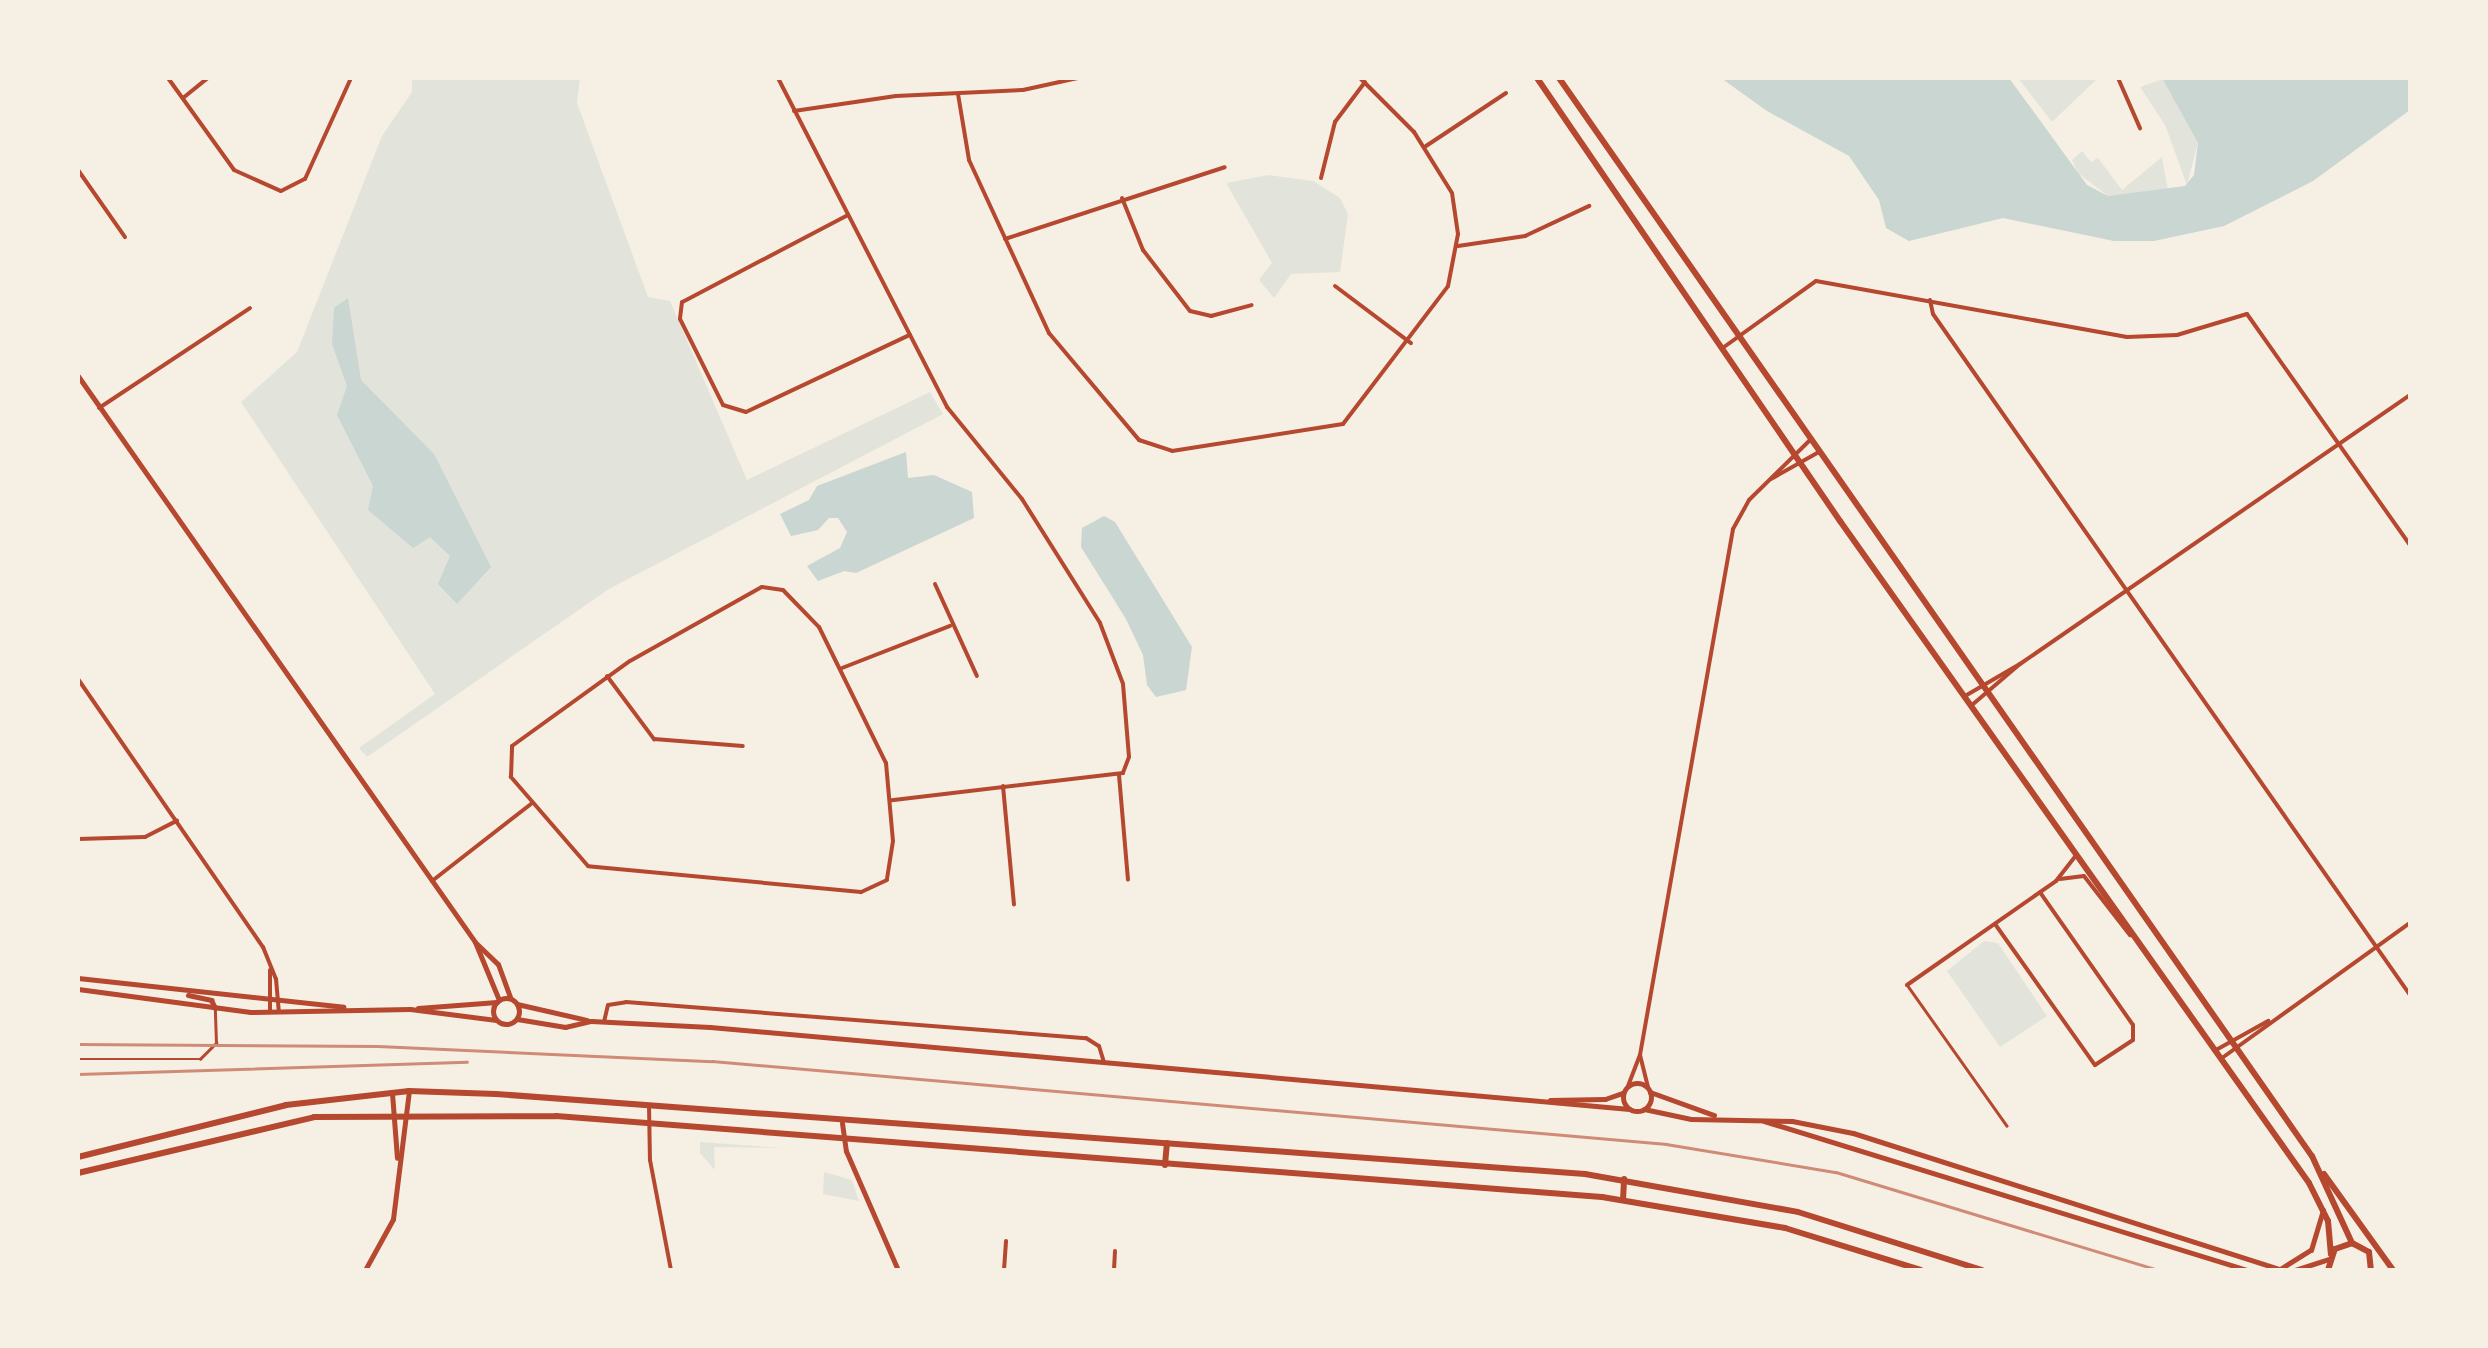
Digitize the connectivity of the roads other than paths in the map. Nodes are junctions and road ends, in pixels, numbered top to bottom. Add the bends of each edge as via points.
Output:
1 (168, 78) edge
2 (208, 78) edge
3 (351, 78) edge
4 (778, 78) edge
5 (1078, 78) edge
6 (1537, 78) edge
7 (1559, 78) edge
8 (2118, 78) edge
9 (1362, 80) edge
10 (1506, 93) dead end
11 (958, 94) junction
12 (183, 98) junction
13 (794, 112) junction
14 (2140, 128) dead end
15 (1426, 146) junction
16 (1225, 167) dead end
17 (78, 170) edge
18 (1322, 178) dead end
19 (1122, 198) junction
20 (1589, 206) dead end
21 (848, 215) junction
22 (125, 237) dead end
23 (1005, 239) junction
24 (1458, 246) junction
25 (1334, 286) dead end
26 (1930, 300) junction
27 (1252, 306) dead end
28 (250, 308) dead end
29 (910, 334) junction
30 (1739, 336) junction
31 (1410, 343) junction
32 (1724, 347) junction
33 (78, 376) edge
34 (2410, 395) edge
35 (100, 408) junction
36 (1810, 440) junction
37 (2339, 444) junction
38 (1796, 451) junction
39 (1819, 452) junction
40 (1806, 464) junction
41 (1770, 480) junction
42 (2410, 545) edge
43 (936, 584) dead end
44 (2127, 592) junction
45 (950, 626) junction
46 (2020, 664) junction
47 (842, 668) junction
48 (607, 676) junction
49 (978, 676) dead end
50 (78, 680) edge
51 (1978, 684) junction
52 (1985, 695) junction
53 (1965, 696) junction
54 (1972, 705) junction
55 (743, 746) dead end
56 (1121, 774) junction
57 (1003, 786) junction
58 (892, 800) junction
59 (532, 803) junction
60 (176, 821) junction
61 (78, 838) edge
62 (2078, 852) junction
63 (432, 880) junction
64 (1128, 880) dead end
65 (2056, 881) junction
66 (2040, 892) junction
67 (1014, 904) dead end
68 (2410, 923) edge
69 (1995, 924) junction
70 (2138, 938) junction
71 (475, 942) junction
72 (2377, 947) junction
73 (270, 966) junction
74 (78, 978) edge
75 (1907, 985) joint
76 (166, 988) junction
77 (78, 990) edge
78 (2410, 995) edge
79 (269, 1001) junction
80 (280, 1001) junction
81 (498, 1001) junction
82 (516, 1002) junction
83 (215, 1008) junction
84 (356, 1009) junction
85 (410, 1009) junction
86 (270, 1011) junction
87 (279, 1011) junction
88 (517, 1019) junction
89 (496, 1020) junction
90 (591, 1021) junction
91 (2269, 1021) junction
92 (604, 1022) junction
93 (2230, 1040) junction
94 (2236, 1048) junction
95 (2216, 1050) junction
96 (1640, 1055) junction
97 (2222, 1058) junction
98 (78, 1059) edge
99 (1104, 1063) junction
100 (1626, 1089) junction
101 (1649, 1090) junction
102 (409, 1091) junction
103 (392, 1092) junction
104 (1547, 1100) junction
105 (649, 1105) junction
106 (1629, 1109) junction
107 (1644, 1109) junction
108 (391, 1112) junction
109 (408, 1112) junction
110 (1716, 1116) junction
111 (1757, 1119) junction
112 (842, 1122) junction
113 (647, 1124) junction
114 (2007, 1126) dead end
115 (139, 1140) junction
116 (842, 1140) junction
117 (1166, 1143) junction
118 (142, 1156) junction
119 (78, 1157) edge
120 (398, 1160) junction
121 (1166, 1166) junction
122 (2320, 1170) junction
123 (78, 1173) edge
124 (1624, 1179) junction
125 (1623, 1200) junction
126 (2323, 1210) junction
127 (1006, 1241) dead end
128 (2352, 1243) junction
129 (1115, 1251) dead end
130 (2330, 1256) junction
131 (2373, 1269) edge
132 (365, 1270) edge
133 (671, 1270) edge
134 (898, 1270) edge
135 (1004, 1270) edge
136 (1114, 1270) edge
137 (1921, 1270) edge
138 (1982, 1270) edge
139 (2247, 1270) edge
140 (2280, 1270) edge
141 (2295, 1270) edge
142 (2328, 1270) edge
143 (2392, 1270) edge

1 - 12 street
2 - 12 street
3 - 12 street via 305,179 287,191 257,185 234,170
4 - 13 street
5 - 11 street
6 - 32 main road
7 - 30 main road
8 - 14 street
9 - 15 street
9 - 18 street via 1335,122
10 - 15 street
11 - 13 street
11 - 23 street via 965,150
13 - 21 street
15 - 24 street via 1452,193
16 - 19 street
17 - 22 street
19 - 23 street
19 - 27 street via 1143,250 1190,311 1211,316
20 - 24 street via 1525,236
21 - 29 street
21 - 29 street via 682,302 680,319 723,406 746,412
23 - 31 street via 1057,346 1139,440 1158,450 1343,424
24 - 31 street via 1445,293
25 - 31 street
26 - 30 street via 1816,281
26 - 37 street via 2127,337 2177,335 2247,314
26 - 44 street via 1933,314
28 - 35 street
29 - 56 street via 947,407 1022,499 1107,636 1126,704 1130,757
30 - 32 street
30 - 36 main road
32 - 38 main road
33 - 35 main road
34 - 37 street
35 - 63 main road
36 - 38 street
36 - 39 main road
37 - 42 street
37 - 44 street
38 - 40 main road
38 - 41 street
39 - 40 street
39 - 51 main road
40 - 41 street
40 - 53 main road
41 - 96 street via 1733,529
43 - 45 street
44 - 46 street
44 - 72 street
45 - 47 street
45 - 49 street
46 - 51 street
46 - 52 street
47 - 48 street via 807,612 784,590 768,586
47 - 58 street via 886,764
48 - 55 street via 654,739
48 - 59 street via 510,750 508,770
50 - 60 street
51 - 52 main road
51 - 53 street
52 - 54 street
52 - 93 main road
53 - 54 main road
54 - 62 main road
56 - 57 street
56 - 64 street
57 - 58 street
57 - 67 street
58 - 59 street via 890,873 882,886 866,892 595,870
59 - 63 street
60 - 61 street via 145,837
60 - 73 street
62 - 65 street
62 - 70 main road
63 - 71 main road
65 - 66 street
65 - 70 street via 2084,876 2125,932
66 - 69 street
66 - 69 street via 2135,1028 2133,1040 2095,1065
68 - 72 street
69 - 75 street
70 - 95 main road
71 - 81 main road
71 - 82 main road via 498,964
72 - 78 street
72 - 91 street
73 - 79 street
73 - 80 street
74 - 76 main road
75 - 114 lane
76 - 79 main road
76 - 83 main road via 211,1000
77 - 83 main road
79 - 80 main road
79 - 86 street
80 - 84 main road
80 - 87 street
81 - 82 main road
81 - 85 main road
81 - 89 main road
82 - 88 main road
82 - 90 main road
83 - 86 main road
83 - 98 lane via 216,1043 200,1059
84 - 85 main road
84 - 87 main road
85 - 89 main road
86 - 87 main road
88 - 89 main road
88 - 90 main road via 565,1026
90 - 92 main road
91 - 93 street
91 - 94 street
92 - 99 main road
92 - 99 street via 608,1005 626,1002 1067,1037 1094,1041
93 - 94 main road
93 - 95 street
94 - 97 street
94 - 122 main road
95 - 97 main road
96 - 100 street
96 - 101 street
97 - 126 main road
99 - 104 main road
100 - 101 main road
100 - 104 main road via 1605,1100
100 - 106 main road
101 - 107 main road
101 - 110 main road
102 - 103 main road
102 - 105 main road
102 - 109 main road
103 - 108 main road
103 - 115 main road via 248,1112
104 - 106 main road
105 - 112 main road
105 - 113 street
106 - 107 main road
107 - 110 main road via 1691,1119
108 - 109 main road
108 - 118 main road via 280,1122
108 - 120 main road
109 - 113 main road
109 - 120 main road
110 - 111 main road
111 - 139 main road
111 - 140 main road via 1854,1133
112 - 116 main road
112 - 117 main road
113 - 116 main road
113 - 133 street via 661,1243
115 - 118 main road
115 - 119 main road
116 - 121 main road
116 - 134 main road
117 - 121 main road
117 - 124 main road
118 - 123 main road
120 - 132 main road via 390,1227
121 - 125 main road
122 - 128 main road
122 - 143 main road
124 - 125 main road
124 - 138 main road via 1798,1212
125 - 137 main road via 1785,1228
126 - 130 main road
126 - 140 main road via 2311,1250
127 - 135 street
128 - 130 main road
128 - 131 main road via 2368,1252
129 - 136 street
130 - 141 main road
130 - 142 main road

